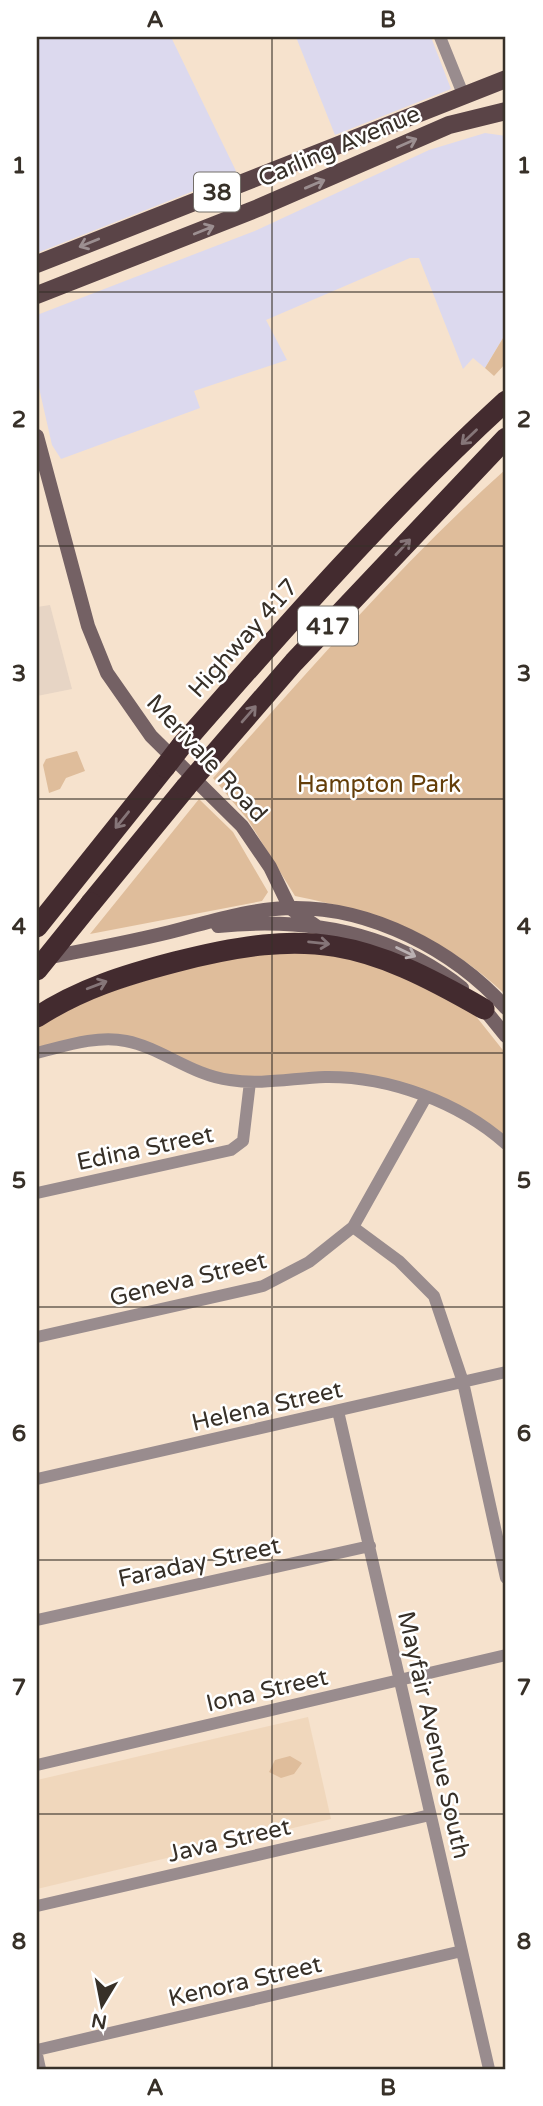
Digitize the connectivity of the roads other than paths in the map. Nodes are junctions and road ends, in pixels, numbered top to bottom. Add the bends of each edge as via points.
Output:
1 (440, 37) edge
2 (506, 79) edge
3 (463, 94) junction
4 (506, 111) edge
5 (37, 264) edge
6 (37, 295) edge
7 (506, 401) edge
8 (37, 436) edge
9 (506, 438) edge
10 (506, 454) edge
11 (456, 491) junction
12 (290, 908) junction
13 (316, 926) junction
14 (37, 927) edge
15 (171, 932) junction
16 (37, 960) edge
17 (37, 970) edge
18 (485, 1009) junction
19 (506, 1009) edge
20 (37, 1017) edge
21 (506, 1036) edge
22 (37, 1053) edge
23 (250, 1082) junction
24 (426, 1097) junction
25 (501, 1132) edge
26 (506, 1144) edge
27 (37, 1193) edge
28 (353, 1227) junction
29 (37, 1337) edge
30 (506, 1371) edge
31 (463, 1382) junction
32 (338, 1411) junction
33 (37, 1479) edge
34 (370, 1546) junction
35 (506, 1578) edge
36 (37, 1620) edge
37 (506, 1654) edge
38 (401, 1681) junction
39 (37, 1765) edge
40 (430, 1815) junction
41 (37, 1906) edge
42 (462, 1951) junction
43 (37, 2053) edge
44 (40, 2069) edge
45 (489, 2069) edge

1 - 3 street
2 - 3 main road, Carling Avenue / 38
3 -> 5 main road, Carling Avenue / 38
6 -> 4 main road, Carling Avenue / 38 via 258,208 449,125
7 -> 14 highway, Highway 417 / 417, bridge via 284,630 183,745
8 - 12 main road, Merivale Road via 88,626 107,673 152,736 242,827 270,867
9 - 11 highway, 417
10 - 11 highway
17 -> 11 highway, 417, bridge via 204,766
12 - 13 main road
12 - 15 main road via 232,915
12 - 19 main road via 346,915 415,939 472,975
13 - 15 main road via 244,924
13 -> 18 main road via 406,951 454,981
15 - 16 main road
20 -> 18 highway via 76,994 133,973 224,950 288,942 335,945 393,961
18 - 21 main road
22 - 23 street via 89,1041 120,1040 199,1073
23 - 24 street via 342,1078
23 - 27 street, Edina Street via 243,1141 231,1150
24 - 25 street
24 - 28 street, Geneva Street
25 - 26 street
28 - 29 street, Geneva Street via 309,1262 264,1286
28 - 31 street via 399,1261 434,1296
30 - 31 street, Helena Street
31 - 32 street, Helena Street
31 - 35 street
32 - 33 street, Helena Street
32 - 34 street, Mayfair Avenue South
34 - 36 street, Faraday Street
34 - 38 street, Mayfair Avenue South
37 - 38 street, Iona Street
38 - 39 street, Iona Street
38 - 40 street, Mayfair Avenue South
40 - 41 street, Java Street
40 - 42 street, Mayfair Avenue South
42 - 43 street, Kenora Street
42 - 45 street, Mayfair Avenue South
43 - 44 street

